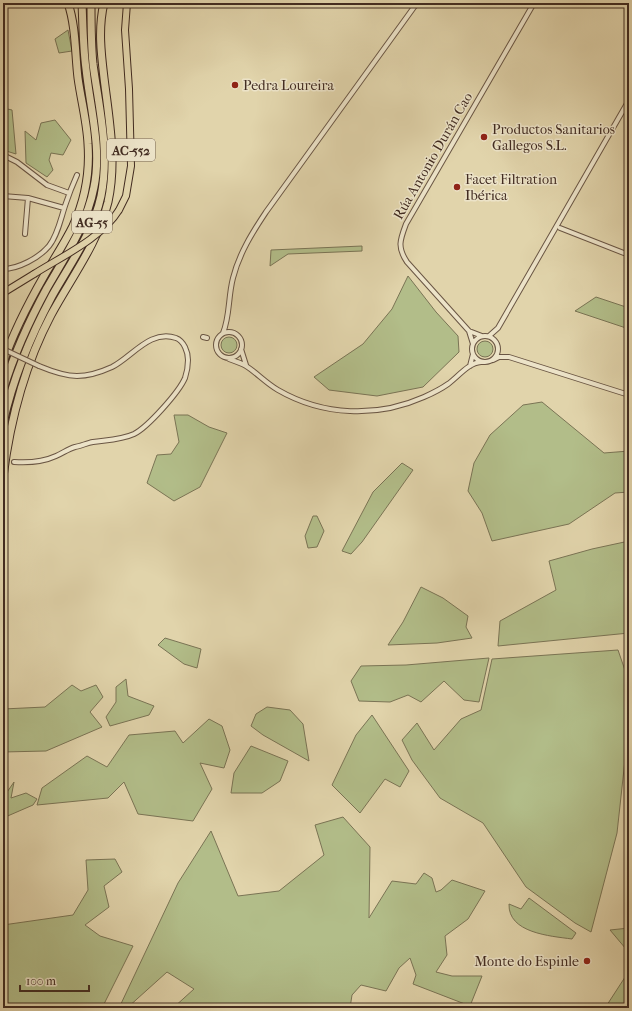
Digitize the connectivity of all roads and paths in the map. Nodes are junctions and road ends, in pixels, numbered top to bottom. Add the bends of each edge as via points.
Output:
1 (68, 3) edge
2 (82, 3) edge
3 (91, 3) edge
4 (104, 3) edge
5 (127, 3) edge
6 (417, 3) edge
7 (534, 3) edge
8 (629, 100) edge
9 (3, 155) edge
10 (77, 175) dead end
11 (69, 193) junction
12 (3, 196) edge
13 (28, 198) junction
14 (64, 208) junction
15 (560, 228) dead end
16 (25, 234) dead end
17 (629, 255) edge
18 (3, 269) edge
19 (3, 293) edge
20 (228, 321) junction
21 (498, 328) junction
22 (469, 331) junction
23 (231, 332) junction
24 (224, 333) junction
25 (482, 336) junction
26 (489, 336) junction
27 (495, 340) junction
28 (473, 344) junction
29 (498, 345) junction
30 (3, 349) edge
31 (241, 349) junction
32 (473, 354) junction
33 (509, 357) junction
34 (229, 359) junction
35 (494, 360) junction
36 (480, 362) junction
37 (3, 363) edge
38 (246, 365) junction
39 (470, 366) junction
40 (3, 390) edge
41 (629, 395) edge
42 (3, 423) edge
43 (14, 462) dead end
44 (3, 477) edge

1 - 37 highway via 88,143 86,182 82,204 73,225 34,295
2 - 40 highway, AG-55 via 86,69 96,139 94,186 82,226 19,344
3 - 42 highway, AG-55 via 93,62 105,152 100,197 87,236 32,335 8,399
4 - 44 highway via 100,30 101,54 113,158 108,202 91,246 37,343 22,384 8,439
5 - 19 main road, AC-552, bridge via 125,30 130,166 126,196 106,226
6 - 20 street via 252,233 241,254 233,279
7 - 22 street, Rúa Antonio Durán Cao via 406,224 401,238 400,250 407,262
8 - 21 street
9 - 11 street via 17,162 47,185
10 - 11 street
11 - 14 street
12 - 13 street
13 - 14 street
13 - 16 street
14 - 18 street via 49,245 40,254 24,263
15 - 17 street
20 - 23 street
20 - 24 street
21 - 26 street
21 - 27 street
22 - 25 street, Rúa Antonio Durán Cao
22 - 28 street, Rúa Antonio Durán Cao
23 - 24 street
23 - 31 street via 241,341
24 - 34 street via 217,340 216,350
25 - 26 street
25 - 28 street
26 - 27 street
27 - 29 street
28 - 32 street
29 - 33 street
29 - 35 street via 498,353
30 - 43 street, bridge via 60,374 77,376 94,374 113,366 146,342 160,337 177,338 183,343 188,358 188,368 176,392 148,424 135,434 69,449 55,457 40,461
31 - 34 street via 237,356
31 - 38 street
32 - 36 street
32 - 39 street
33 - 35 street
33 - 41 street
34 - 38 street
35 - 36 street
36 - 39 street
38 - 39 street via 265,382 291,397 320,407 355,412 406,404 448,384

